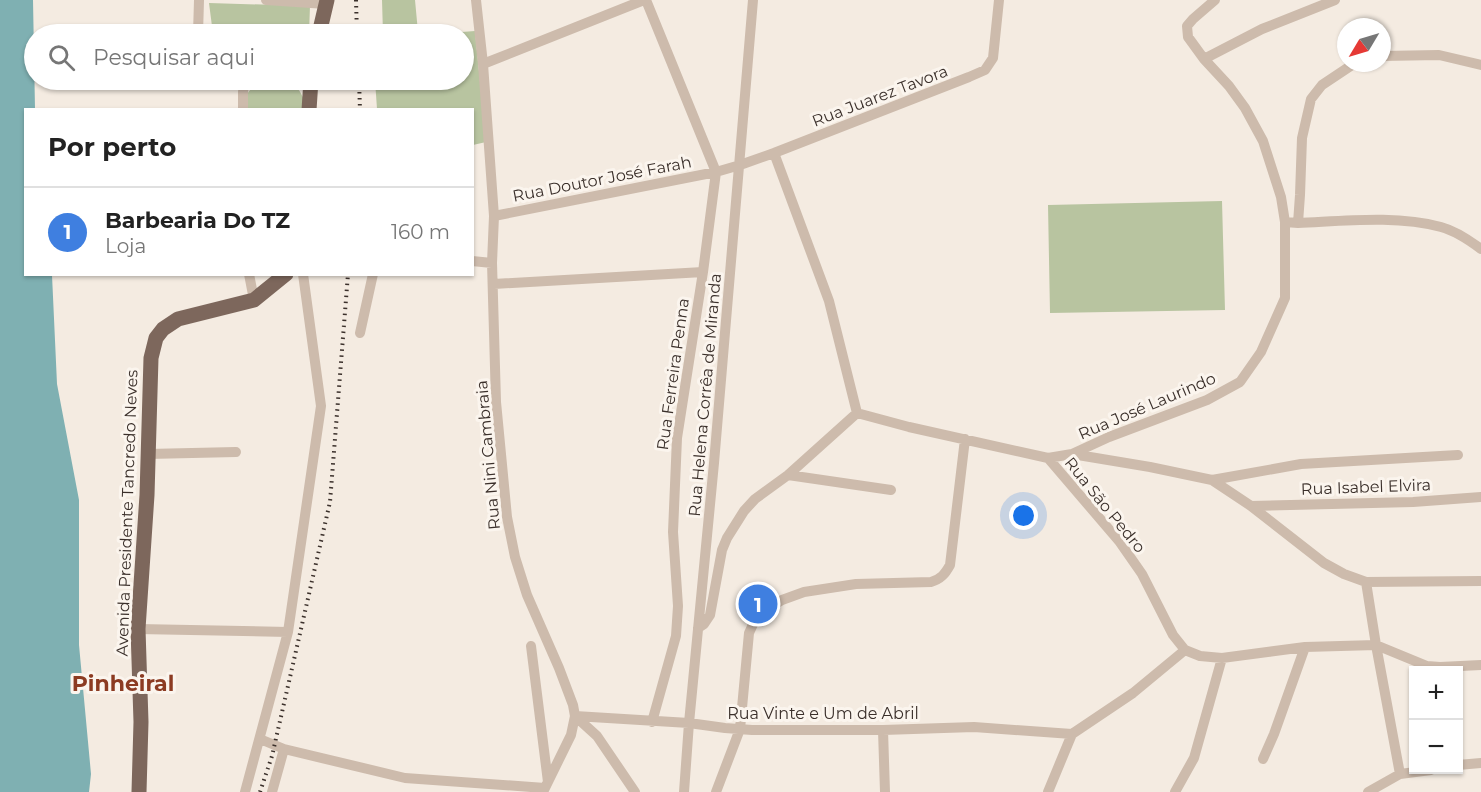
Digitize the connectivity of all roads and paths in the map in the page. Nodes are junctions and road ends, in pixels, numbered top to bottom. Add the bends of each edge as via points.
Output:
1 (199, 0) edge
2 (266, 0) edge
3 (476, 0) edge
4 (645, 0) edge
5 (753, 0) edge
6 (999, 0) edge
7 (1215, 0) edge
8 (1335, 0) edge
9 (326, 2) edge
10 (198, 24) edge
11 (321, 24) edge
12 (1391, 56) edge
13 (1204, 59) junction
14 (483, 64) junction
15 (1481, 65) edge
16 (1342, 72) edge
17 (243, 90) edge
18 (310, 90) edge
19 (243, 108) edge
20 (309, 108) edge
21 (774, 153) junction
22 (740, 165) junction
23 (716, 172) junction
24 (494, 216) junction
25 (1285, 222) junction
26 (1298, 223) junction
27 (1481, 249) edge
28 (474, 261) edge
29 (492, 263) junction
30 (703, 272) junction
31 (249, 276) edge
32 (284, 276) edge
33 (303, 276) edge
34 (374, 276) edge
35 (494, 284) junction
36 (254, 300) junction
37 (360, 333) dead end
38 (857, 413) junction
39 (965, 439) junction
40 (236, 452) dead end
41 (148, 454) junction
42 (1072, 454) junction
43 (1458, 455) dead end
44 (1048, 458) junction
45 (788, 475) junction
46 (1212, 480) junction
47 (891, 490) dead end
48 (1481, 497) edge
49 (1251, 506) junction
50 (1481, 580) edge
51 (1366, 582) junction
52 (698, 628) junction
53 (138, 629) junction
54 (288, 632) junction
55 (1376, 645) junction
56 (531, 646) dead end
57 (1305, 647) junction
58 (1185, 650) junction
59 (1222, 658) junction
60 (1481, 665) edge
61 (574, 716) junction
62 (652, 722) junction
63 (689, 723) junction
64 (740, 729) junction
65 (883, 730) junction
66 (1072, 734) junction
67 (260, 739) junction
68 (284, 749) junction
69 (1263, 759) dead end
70 (1481, 763) edge
71 (1463, 765) edge
72 (1409, 773) edge
73 (1400, 774) junction
74 (545, 787) edge
75 (139, 792) edge
76 (245, 792) edge
77 (272, 792) edge
78 (635, 792) edge
79 (684, 792) edge
80 (716, 792) edge
81 (885, 792) edge
82 (1048, 792) edge
83 (1175, 792) edge
84 (1368, 792) edge

1 - 10 street
2 - 9 street
3 - 14 street, Rua Nini Cambraia
4 - 14 street
4 - 23 street
5 - 22 street, Rua Helena Corrêa de Miranda
6 - 21 street, Rua Juarez Tavora via 993,58 985,70
7 - 13 street, Rua José Laurindo via 1187,27 1188,37
8 - 13 street via 1262,29
9 - 11 main road
12 - 15 street via 1439,55
13 - 25 street, Rua José Laurindo via 1240,101 1263,141
14 - 24 street, Rua Nini Cambraia
16 - 26 street via 1322,85 1311,99 1302,138
17 - 19 street
18 - 20 main road
21 - 22 street, Rua Juarez Tavora
21 - 38 street via 830,301
22 - 23 street, Rua Juarez Tavora
22 - 52 street, Rua Helena Corrêa de Miranda
23 - 24 street, Rua Doutor José Farah
23 - 30 street, Rua Ferreira Penna
24 - 29 street, Rua Nini Cambraia
25 - 26 street
25 - 42 street, Rua José Laurindo via 1286,298 1261,352 1240,382 1207,400
26 - 27 street via 1414,222 1443,227
28 - 29 street
29 - 35 street, Rua Nini Cambraia
30 - 35 street
30 - 62 street, Rua Ferreira Penna via 676,438 676,636
31 - 36 street
32 - 36 main road
33 - 54 street via 321,406
34 - 37 street
35 - 61 street, Rua Nini Cambraia via 496,402 507,517 527,596 559,668
36 - 41 main road, Avenida Presidente Tancredo Neves via 178,319 162,329 151,358
38 - 39 street, Rua São Pedro
38 - 45 street
39 - 44 street, Rua São Pedro
39 - 64 street via 950,565 945,574 931,582 856,584 804,592 764,611 749,633
40 - 41 street
41 - 53 main road, Avenida Presidente Tancredo Neves
42 - 44 street
42 - 46 street
43 - 46 street via 1301,464
44 - 58 street, Rua São Pedro via 1142,574 1173,635
45 - 47 street
45 - 52 street via 749,505 727,538 710,615
46 - 49 street
48 - 49 street, Rua Isabel Elvira
49 - 51 street via 1324,563
50 - 51 street
51 - 55 street
52 - 63 street, Rua Helena Corrêa de Miranda
53 - 54 street
53 - 75 main road, Avenida Presidente Tancredo Neves
54 - 67 street
55 - 57 street
55 - 60 street via 1427,666
55 - 73 street
56 - 74 street
57 - 59 street
57 - 69 street
58 - 59 street
58 - 66 street via 1133,693
59 - 83 street via 1194,758
61 - 62 street, Rua Vinte e Um de Abril
61 - 74 street via 571,735
61 - 78 street via 597,736
62 - 63 street, Rua Vinte e Um de Abril
63 - 64 street, Rua Vinte e Um de Abril
63 - 79 street, Rua Helena Corrêa de Miranda
64 - 65 street, Rua Vinte e Um de Abril
64 - 80 street
65 - 66 street, Rua Vinte e Um de Abril via 974,727
65 - 81 street
66 - 82 street
67 - 68 street
67 - 76 street
68 - 74 street via 405,778
68 - 77 street
70 - 71 street
72 - 73 street
73 - 84 street

